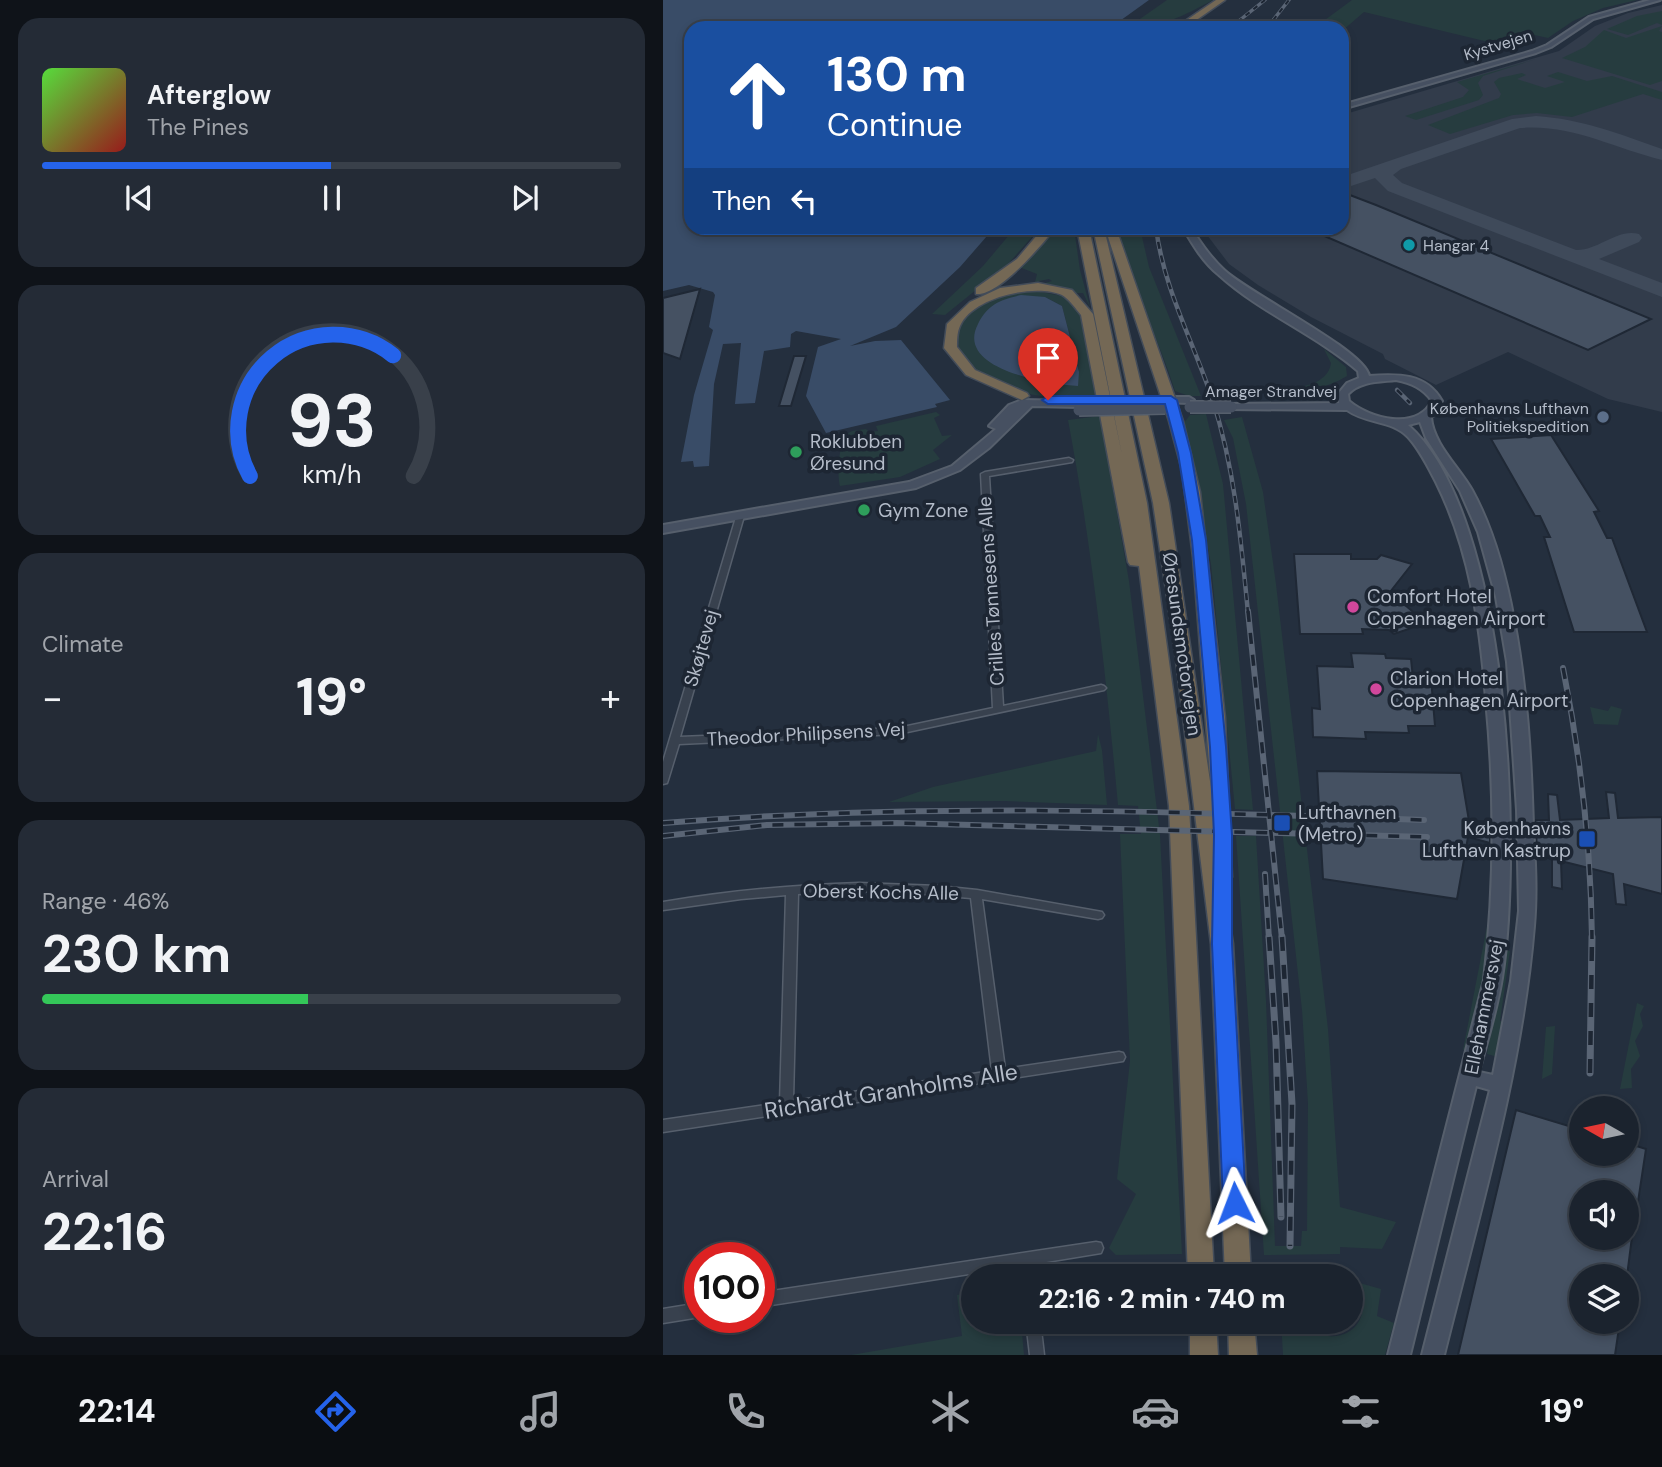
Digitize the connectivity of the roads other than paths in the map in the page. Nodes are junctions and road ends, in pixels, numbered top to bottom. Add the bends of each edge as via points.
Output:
1 (1221, 0) edge
2 (1233, 0) edge
3 (1657, 0) edge
4 (1213, 13) junction
5 (1198, 14) junction
6 (1171, 21) edge
7 (1188, 21) edge
8 (1201, 21) edge
9 (1207, 21) edge
10 (1349, 105) edge
11 (1043, 235) edge
12 (1084, 235) edge
13 (1100, 235) edge
14 (1112, 235) edge
15 (1190, 235) edge
16 (1275, 308) junction
17 (1396, 377) junction
18 (1364, 380) junction
19 (1343, 394) junction
20 (1023, 402) junction
21 (1230, 403) junction
22 (1175, 404) junction
23 (1079, 405) junction
24 (1348, 407) junction
25 (1425, 416) junction
26 (1397, 422) junction
27 (1070, 460) dead end
28 (741, 516) junction
29 (663, 529) edge
30 (1158, 654) junction
31 (1101, 688) dead end
32 (998, 710) junction
33 (675, 741) junction
34 (663, 780) edge
35 (792, 890) junction
36 (976, 894) junction
37 (663, 905) edge
38 (1098, 915) dead end
39 (1501, 919) junction
40 (1526, 923) junction
41 (1222, 944) junction
42 (1119, 1057) dead end
43 (1000, 1075) junction
44 (1471, 1077) junction
45 (1500, 1085) junction
46 (786, 1107) junction
47 (663, 1126) edge
48 (1096, 1248) dead end
49 (1026, 1260) junction
50 (1026, 1264) edge
51 (1200, 1264) edge
52 (1237, 1264) edge
53 (775, 1298) edge
54 (684, 1313) edge
55 (663, 1316) edge
56 (1035, 1334) edge
57 (1203, 1334) edge
58 (1242, 1334) edge
59 (1037, 1355) edge
60 (1204, 1355) edge
61 (1243, 1355) edge
62 (1399, 1355) edge
63 (1432, 1355) edge

1 - 5 highway
2 - 4 highway
3 - 10 street, Kystvejen via 1591,18 1534,52
4 - 8 highway
4 - 9 highway
5 - 6 highway
5 - 7 highway
11 - 20 highway via 1021,261 956,310 942,337 945,355 960,376 986,394
12 - 30 highway, Øresundsmotorvejen via 1139,503
13 - 41 highway, Øresundsmotorvejen via 1161,503
14 - 22 highway via 1125,282
15 - 16 street via 1215,267
16 - 17 street via 1343,344 1382,374
16 - 18 street via 1345,354 1363,370
17 - 18 street
17 - 25 street via 1433,392 1436,407
18 - 19 street
19 - 21 street, Amager Strandvej
19 - 24 street
20 - 23 street, Amager Strandvej
20 - 28 street via 985,446 956,468 913,485
20 - 30 highway via 962,368 951,346 954,325 974,302 1003,290 1038,288 1070,295 1084,307 1089,321 1144,606
21 - 22 street, Amager Strandvej, bridge
21 - 24 street, Amager Strandvej
22 - 23 street, Amager Strandvej, bridge
22 - 23 street, Amager Strandvej via 1126,401
22 - 41 highway via 1199,540 1213,684 1223,835
24 - 26 street, Amager Strandvej via 1368,418
25 - 26 street
25 - 40 street, Ellehammersvej via 1428,431 1478,517 1501,582 1523,760
26 - 39 street, Ellehammersvej via 1418,440 1443,483 1479,586 1499,758
27 - 32 street, Crilles Tønnesens Alle via 985,474
28 - 29 street
28 - 33 street, Skøjtevej
30 - 51 highway, Øresundsmotorvejen via 1180,819
31 - 32 street, Theodor Philipsens Vej
32 - 33 street, Theodor Philipsens Vej via 898,731
33 - 34 street, Skøjtevej
35 - 36 street, Oberst Kochs Alle via 908,889
35 - 37 street, Oberst Kochs Alle
35 - 46 street
36 - 38 street, Oberst Kochs Alle
36 - 43 street
39 - 40 street
39 - 44 street, Ellehammersvej via 1493,980
40 - 45 street, Ellehammersvej
41 - 52 highway, Øresundsmotorvejen
42 - 43 street, Richardt Granholms Alle
43 - 46 street, Richardt Granholms Alle
44 - 45 street
44 - 62 street, Ellehammersvej
45 - 63 street, Ellehammersvej
46 - 47 street, Richardt Granholms Alle
48 - 49 street
49 - 50 street
49 - 53 street
54 - 55 street
56 - 59 street
57 - 60 highway
58 - 61 highway

